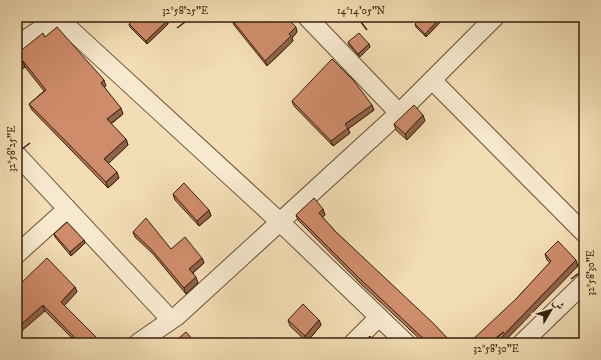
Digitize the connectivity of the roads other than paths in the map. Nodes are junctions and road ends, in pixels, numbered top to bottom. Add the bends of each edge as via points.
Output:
1 (59, 17) edge
2 (307, 17) edge
3 (495, 17) edge
4 (17, 45) edge
5 (432, 80) junction
6 (398, 113) junction
7 (17, 155) edge
8 (67, 209) junction
9 (280, 222) junction
10 (584, 233) edge
11 (17, 254) edge
12 (584, 283) edge
13 (379, 317) junction
14 (171, 320) junction
15 (138, 343) edge
16 (353, 343) edge
17 (406, 343) edge
18 (522, 343) edge

1 - 4 street
1 - 9 street
2 - 6 street
3 - 5 street
5 - 6 street
5 - 10 street
6 - 9 street
7 - 8 street
8 - 11 street
8 - 14 street
9 - 13 street
9 - 14 street
12 - 18 street
13 - 16 street
13 - 17 street
14 - 15 street

